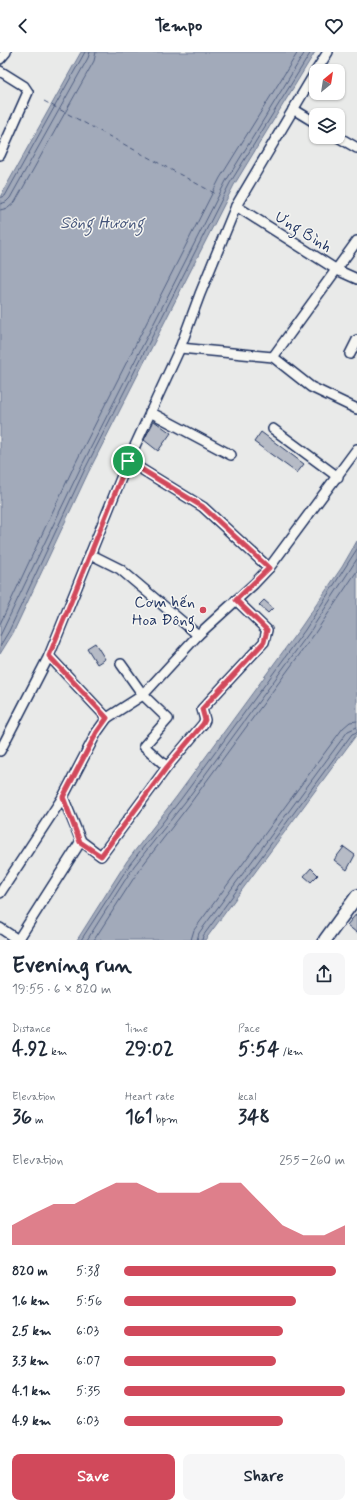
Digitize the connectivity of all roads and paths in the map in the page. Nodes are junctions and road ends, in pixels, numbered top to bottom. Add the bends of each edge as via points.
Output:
1 (6, 52) edge
2 (328, 52) edge
3 (0, 59) edge
4 (320, 64) edge
5 (0, 71) edge
6 (309, 83) edge
7 (293, 109) junction
8 (309, 119) edge
9 (345, 141) edge
10 (357, 148) edge
11 (0, 155) edge
12 (236, 206) junction
13 (357, 242) edge
14 (337, 270) junction
15 (357, 279) edge
16 (357, 340) edge
17 (180, 348) junction
18 (350, 354) dead end
19 (273, 357) junction
20 (357, 409) edge
21 (150, 412) junction
22 (273, 429) dead end
23 (357, 449) edge
24 (230, 455) dead end
25 (128, 461) junction
26 (338, 477) junction
27 (90, 554) junction
28 (269, 568) junction
29 (236, 600) junction
30 (198, 635) junction
31 (49, 656) junction
32 (120, 664) dead end
33 (143, 696) junction
34 (107, 718) junction
35 (0, 751) edge
36 (167, 767) junction
37 (63, 797) junction
38 (80, 842) junction
39 (0, 893) edge
40 (357, 896) edge
41 (0, 928) edge
42 (18, 940) edge
43 (325, 940) edge

1 - 3 street
2 - 4 street
5 - 11 street via 24,86 28,92
6 - 7 street
7 - 8 street
7 - 12 street
9 - 10 street
12 - 14 street, Ưng Bình
12 - 17 street
13 - 14 street
14 - 15 street, Ưng Bình
14 - 19 street
16 - 18 street
17 - 19 street
17 - 21 street
19 - 20 street via 311,387
21 - 24 street
21 - 25 street
22 - 26 street
23 - 26 street
25 - 27 street
25 - 28 street via 203,507
26 - 28 street
27 - 30 street via 120,569
27 - 31 street
28 - 29 street
29 - 30 street
29 - 36 street via 267,630 264,642 202,709 205,720 203,724
30 - 33 street
31 - 34 street
31 - 35 street
32 - 33 street
33 - 34 street
33 - 36 street via 168,719 144,746
34 - 37 street
36 - 38 street via 101,856
37 - 38 street
37 - 39 street
38 - 42 street
40 - 43 main road
41 - 42 street

